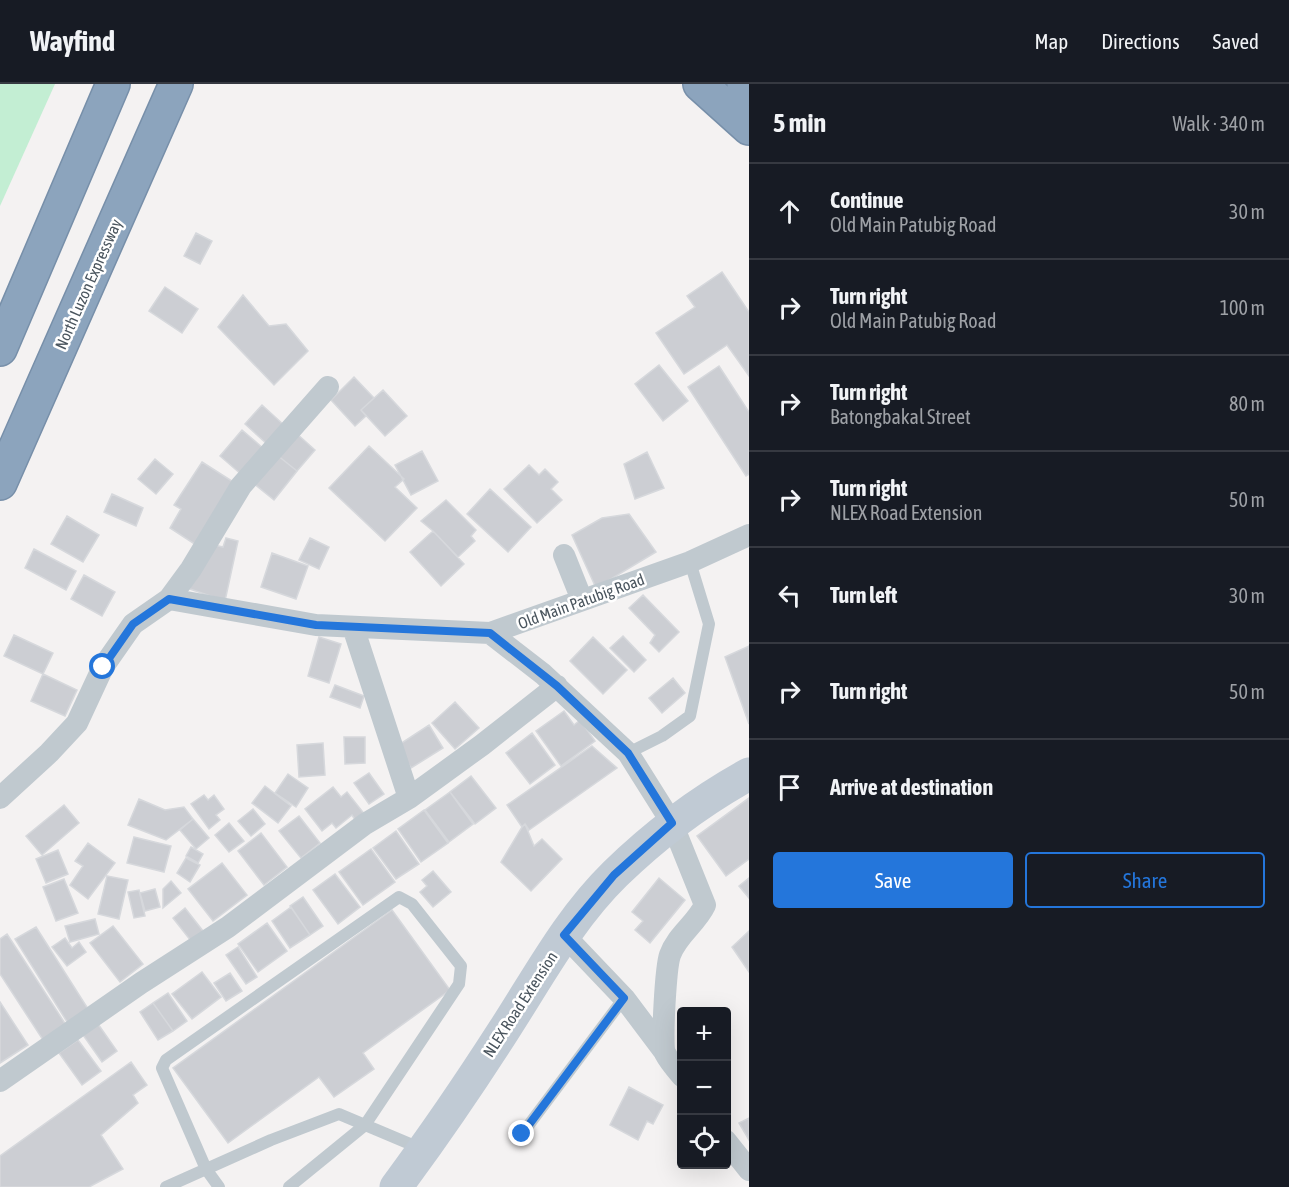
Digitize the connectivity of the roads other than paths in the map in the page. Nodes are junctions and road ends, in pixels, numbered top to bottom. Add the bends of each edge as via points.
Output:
1 (113, 84) edge
2 (176, 84) edge
3 (700, 84) edge
4 (744, 84) edge
5 (749, 89) edge
6 (749, 128) edge
7 (0, 349) edge
8 (328, 387) dead end
9 (0, 483) edge
10 (749, 535) edge
11 (564, 555) dead end
12 (690, 562) junction
13 (169, 599) junction
14 (582, 600) junction
15 (353, 627) junction
16 (490, 633) junction
17 (557, 686) junction
18 (628, 753) junction
19 (749, 774) edge
20 (0, 798) edge
21 (409, 798) junction
22 (672, 823) junction
23 (564, 935) junction
24 (624, 998) junction
25 (664, 1052) junction
26 (677, 1070) edge
27 (0, 1081) edge
28 (365, 1125) junction
29 (522, 1134) dead end
30 (731, 1147) edge
31 (424, 1150) junction
32 (206, 1169) junction
33 (749, 1170) edge
34 (166, 1187) edge
35 (219, 1187) edge
36 (289, 1187) edge
37 (396, 1187) edge

1 - 7 highway
2 - 9 highway, North Luzon Expressway
3 - 6 highway
4 - 5 highway
8 - 13 street via 241,486
10 - 12 street, Old Main Patubig Road
11 - 14 street
12 - 14 street, Old Main Patubig Road
12 - 18 lane via 709,624 690,716
13 - 15 street, Old Main Patubig Road via 316,625
13 - 20 street via 133,624 103,667 77,723
14 - 16 street, Old Main Patubig Road
15 - 16 street, Old Main Patubig Road
15 - 21 street
16 - 17 street
17 - 18 street
17 - 21 street
18 - 22 street
19 - 22 main road, NLEX Road Extension
21 - 27 street via 365,824 228,927
22 - 23 main road, NLEX Road Extension via 614,875
22 - 25 street via 705,905 670,955
23 - 24 street
23 - 31 main road, NLEX Road Extension
24 - 25 street
24 - 29 lane
25 - 26 street
28 - 31 lane
28 - 32 lane via 339,1114
28 - 32 lane via 459,984 461,966 412,904 399,897 166,1059 162,1068
28 - 36 lane
30 - 33 street
31 - 37 main road, NLEX Road Extension
32 - 34 lane
32 - 35 lane

